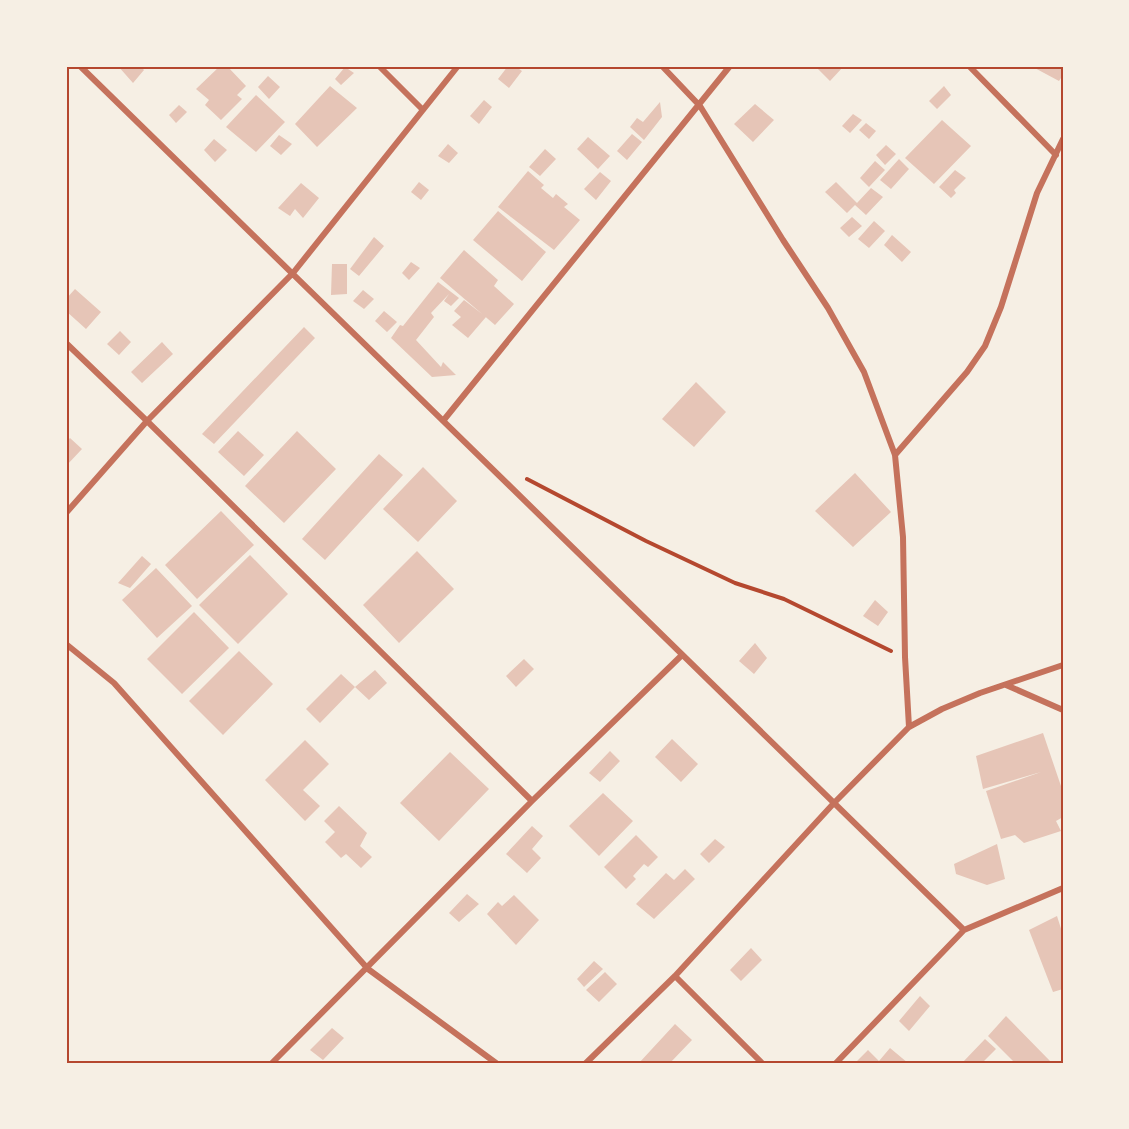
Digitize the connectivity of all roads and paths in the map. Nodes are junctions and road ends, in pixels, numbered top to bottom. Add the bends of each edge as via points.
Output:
1 (80, 66) edge
2 (380, 66) edge
3 (459, 66) edge
4 (662, 66) edge
5 (730, 66) edge
6 (969, 66) edge
7 (700, 106) junction
8 (423, 110) junction
9 (1063, 139) edge
10 (1056, 154) junction
11 (293, 273) junction
12 (66, 343) edge
13 (147, 421) junction
14 (443, 421) junction
15 (894, 454) junction
16 (520, 476) dead end
17 (66, 513) edge
18 (66, 644) edge
19 (682, 655) junction
20 (905, 657) junction
21 (1063, 665) edge
22 (1005, 685) junction
23 (1063, 710) edge
24 (909, 727) junction
25 (532, 801) junction
26 (834, 803) junction
27 (1063, 888) edge
28 (964, 930) junction
29 (368, 969) junction
30 (675, 976) junction
31 (272, 1063) edge
32 (496, 1063) edge
33 (586, 1063) edge
34 (762, 1063) edge
35 (836, 1063) edge

1 - 11 street
2 - 8 street
3 - 8 street
4 - 7 street
5 - 7 street
6 - 10 street
7 - 14 street
7 - 15 street via 864,372
8 - 11 street
9 - 10 street
10 - 15 street via 1037,193 1002,307 985,346
11 - 13 street
11 - 14 street
12 - 13 street
13 - 17 street
13 - 25 street
14 - 19 street
15 - 20 street via 903,537
16 - 20 path via 656,546 735,583 784,599
18 - 29 street via 114,683
19 - 25 street
19 - 26 street
20 - 24 street
21 - 22 street
22 - 23 street
22 - 24 street
24 - 26 street
25 - 29 street
26 - 28 street
26 - 30 street
27 - 28 street
28 - 35 street
29 - 31 street
29 - 32 street
30 - 33 street
30 - 34 street

